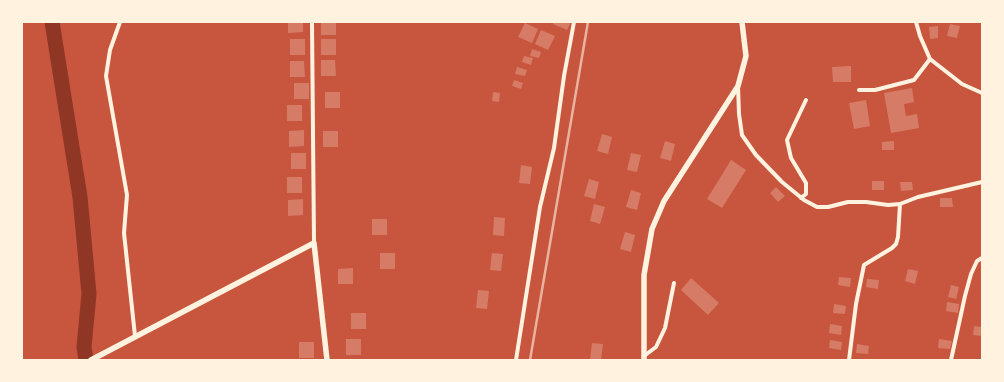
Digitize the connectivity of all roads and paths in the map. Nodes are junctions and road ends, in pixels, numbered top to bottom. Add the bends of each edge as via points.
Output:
1 (120, 22) edge
2 (312, 22) edge
3 (574, 22) edge
4 (742, 22) edge
5 (916, 22) edge
6 (930, 59) junction
7 (738, 86) junction
8 (859, 90) dead end
9 (982, 93) edge
10 (806, 100) dead end
11 (982, 182) edge
12 (801, 198) junction
13 (900, 204) junction
14 (314, 243) junction
15 (982, 258) edge
16 (674, 283) dead end
17 (135, 336) junction
18 (644, 358) edge
19 (91, 360) edge
20 (327, 360) edge
21 (516, 360) edge
22 (849, 360) edge
23 (951, 360) edge

1 - 17 street via 110,50 106,76 126,195 124,233
2 - 14 street
3 - 21 street via 554,148 540,208
4 - 7 street via 746,56
5 - 6 street
6 - 8 street via 914,80 875,90
6 - 9 street via 962,84
7 - 12 street via 738,114 742,136 771,172
7 - 18 street via 664,201 652,229 644,275
10 - 12 street via 787,140 791,158 806,182 806,194
11 - 13 street
12 - 13 street via 818,207 848,202
13 - 22 street via 896,244 864,266
14 - 17 street
14 - 20 street
15 - 23 street via 977,261 971,274
16 - 18 street via 665,328 656,347
17 - 19 street

